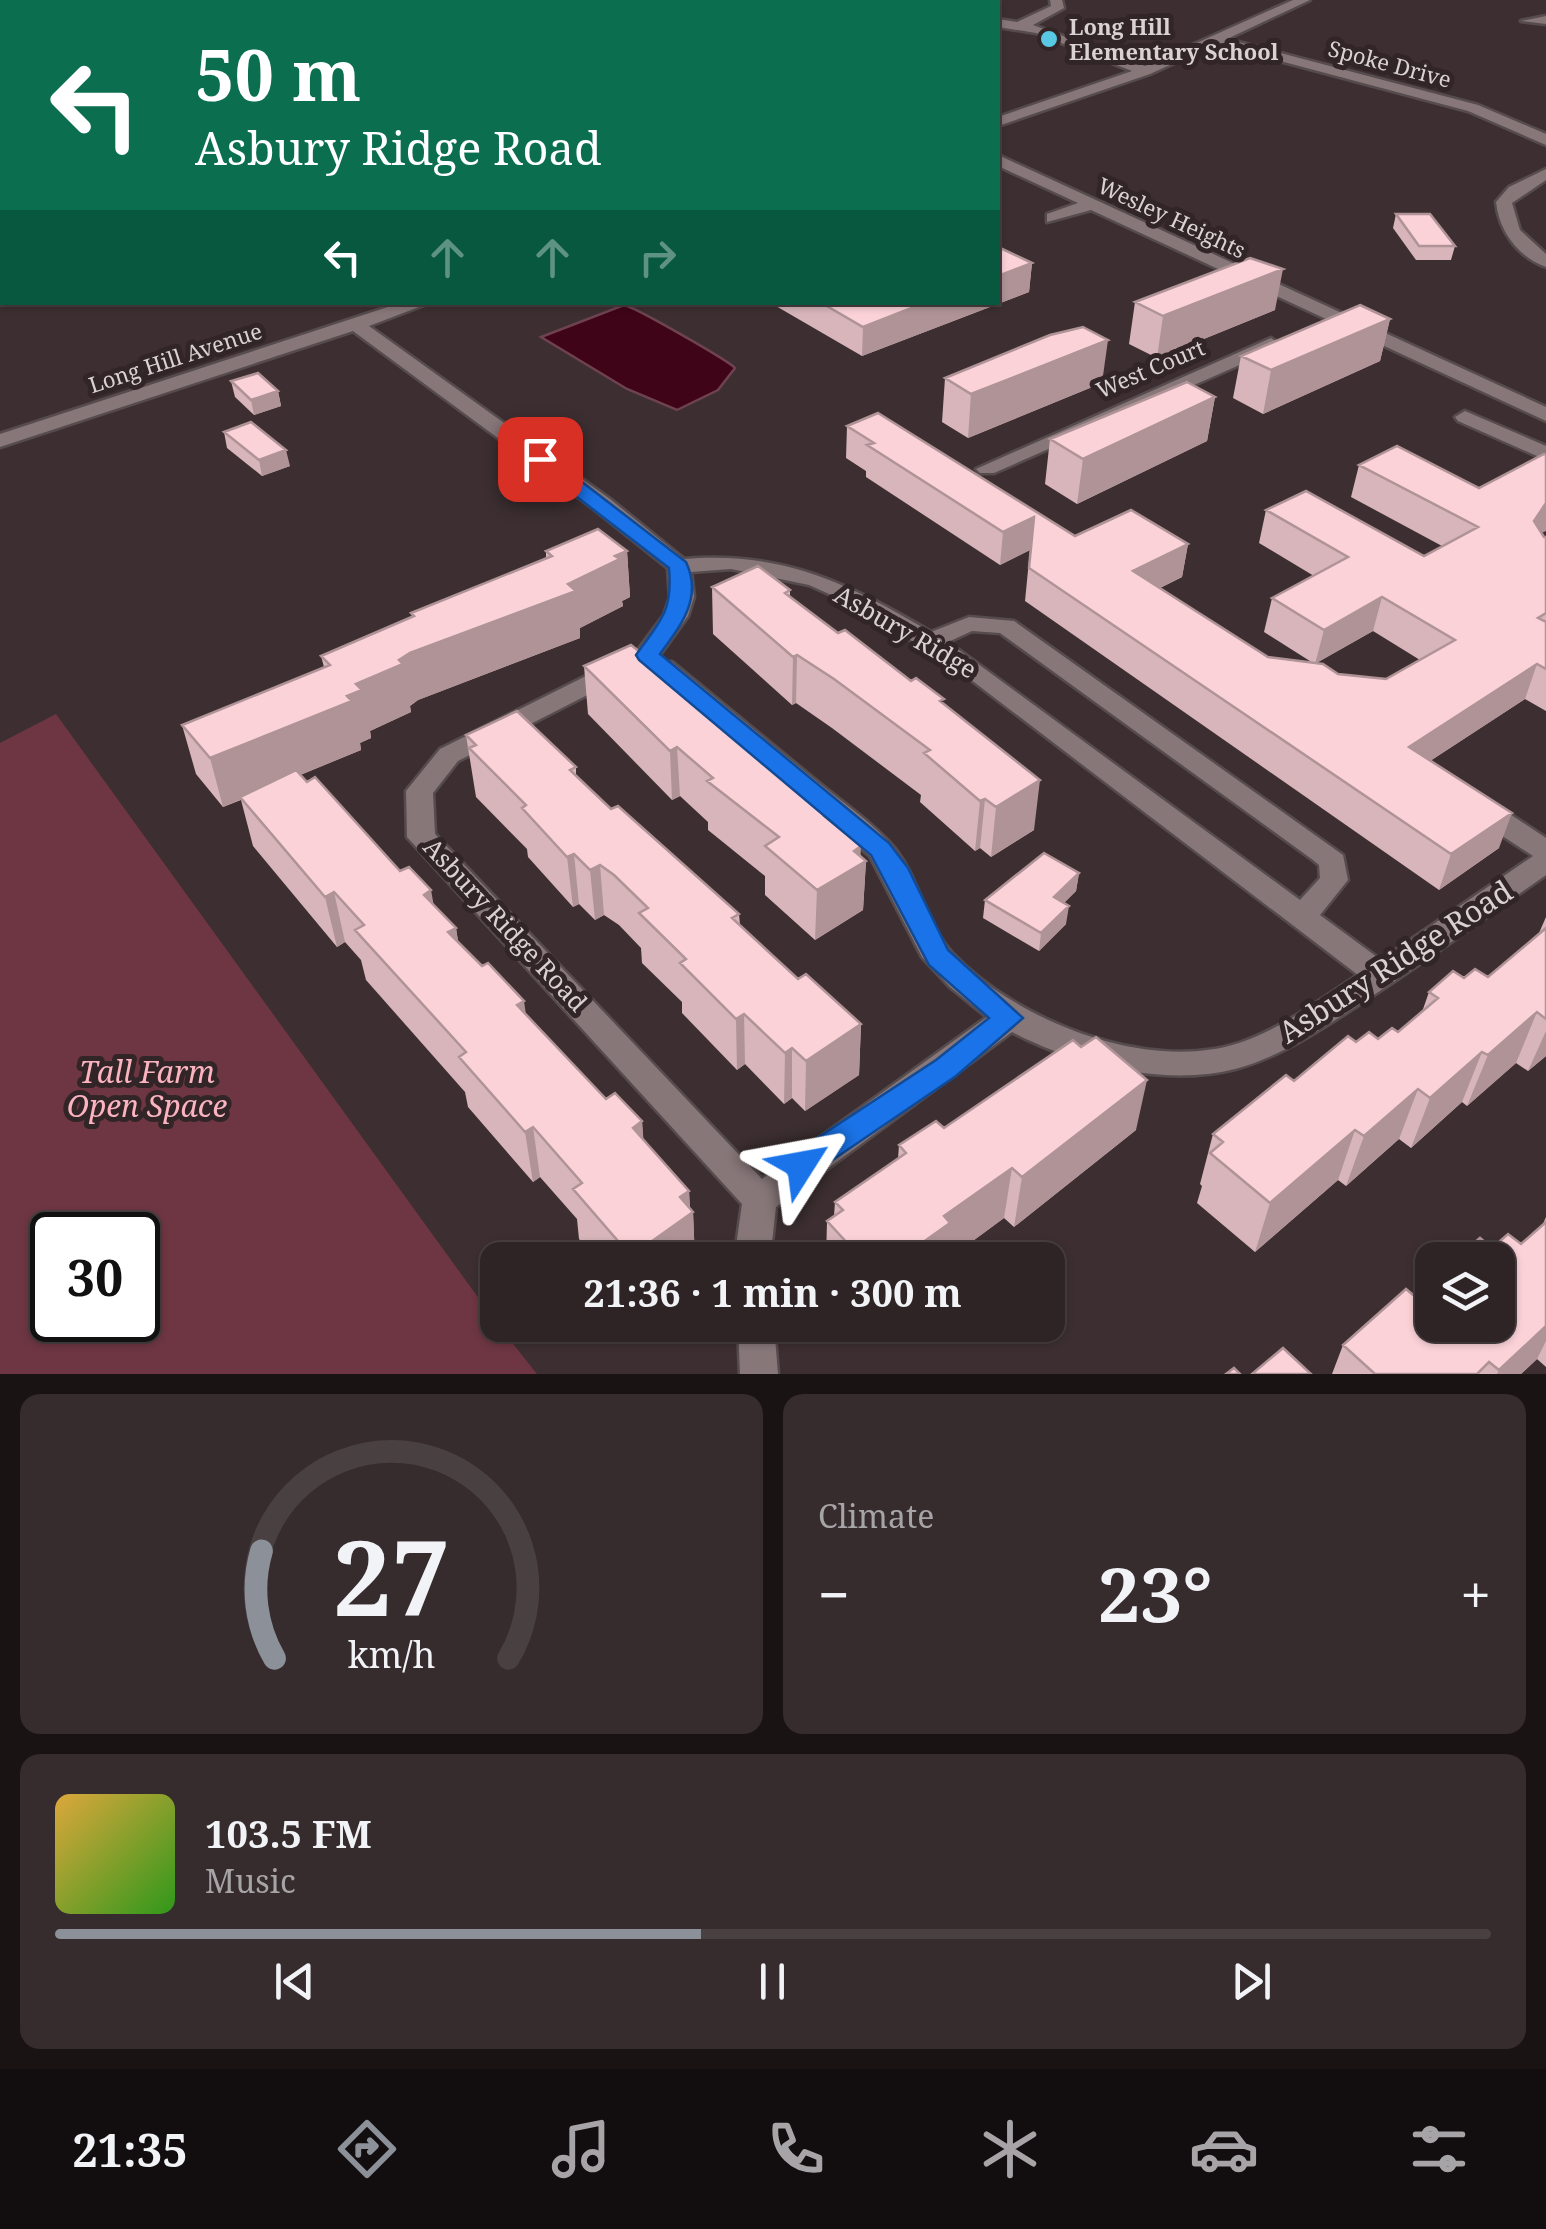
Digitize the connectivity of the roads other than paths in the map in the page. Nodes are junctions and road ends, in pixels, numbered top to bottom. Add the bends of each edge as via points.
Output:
1 (1056, 0) edge
2 (1304, 0) edge
3 (1546, 20) edge
4 (1528, 21) dead end
5 (1000, 23) edge
6 (1022, 25) junction
7 (1218, 41) junction
8 (1145, 71) junction
9 (1002, 117) edge
10 (1546, 140) edge
11 (1000, 161) edge
12 (1546, 174) edge
13 (1091, 204) junction
14 (1053, 218) dead end
15 (1546, 262) edge
16 (414, 305) edge
17 (1336, 318) junction
18 (355, 324) junction
19 (1546, 414) edge
20 (1465, 416) dead end
21 (0, 441) edge
22 (1546, 454) edge
23 (987, 469) dead end
24 (679, 566) junction
25 (929, 642) junction
26 (647, 655) junction
27 (1455, 791) edge
28 (1546, 851) edge
29 (1546, 861) edge
30 (1303, 916) junction
31 (1382, 976) junction
32 (1008, 1018) junction
33 (760, 1200) junction
34 (754, 1242) edge
35 (757, 1342) edge
36 (759, 1374) edge

1 - 6 street via 1058,8
2 - 7 street
3 - 4 street
5 - 6 street
6 - 8 street
7 - 8 street
7 - 10 street, Spoke Drive via 1473,108
8 - 9 street
11 - 13 street, Wesley Heights
12 - 15 street via 1504,202 1515,239
13 - 14 street
13 - 17 street, Wesley Heights
16 - 18 street, Long Hill Avenue
17 - 19 street, Wesley Heights
17 - 23 street, West Court
18 - 21 street, Long Hill Avenue
18 - 24 street
20 - 22 street
24 - 25 street, Asbury Ridge via 732,562 816,580
24 - 26 street, Asbury Ridge Road via 676,616
25 - 30 street, Asbury Ridge via 1057,728
25 - 30 street via 970,624 1006,626 1324,853 1333,862 1334,880
26 - 32 street, Asbury Ridge Road via 880,849 939,958
26 - 33 street, Asbury Ridge Road via 450,755 419,791 421,837
27 - 28 street
29 - 31 street, Asbury Ridge Road
30 - 31 street, Asbury Ridge
31 - 32 street, Asbury Ridge Road via 1284,1036 1220,1060 1183,1063 1098,1050
32 - 33 street
33 - 34 street
35 - 36 street

